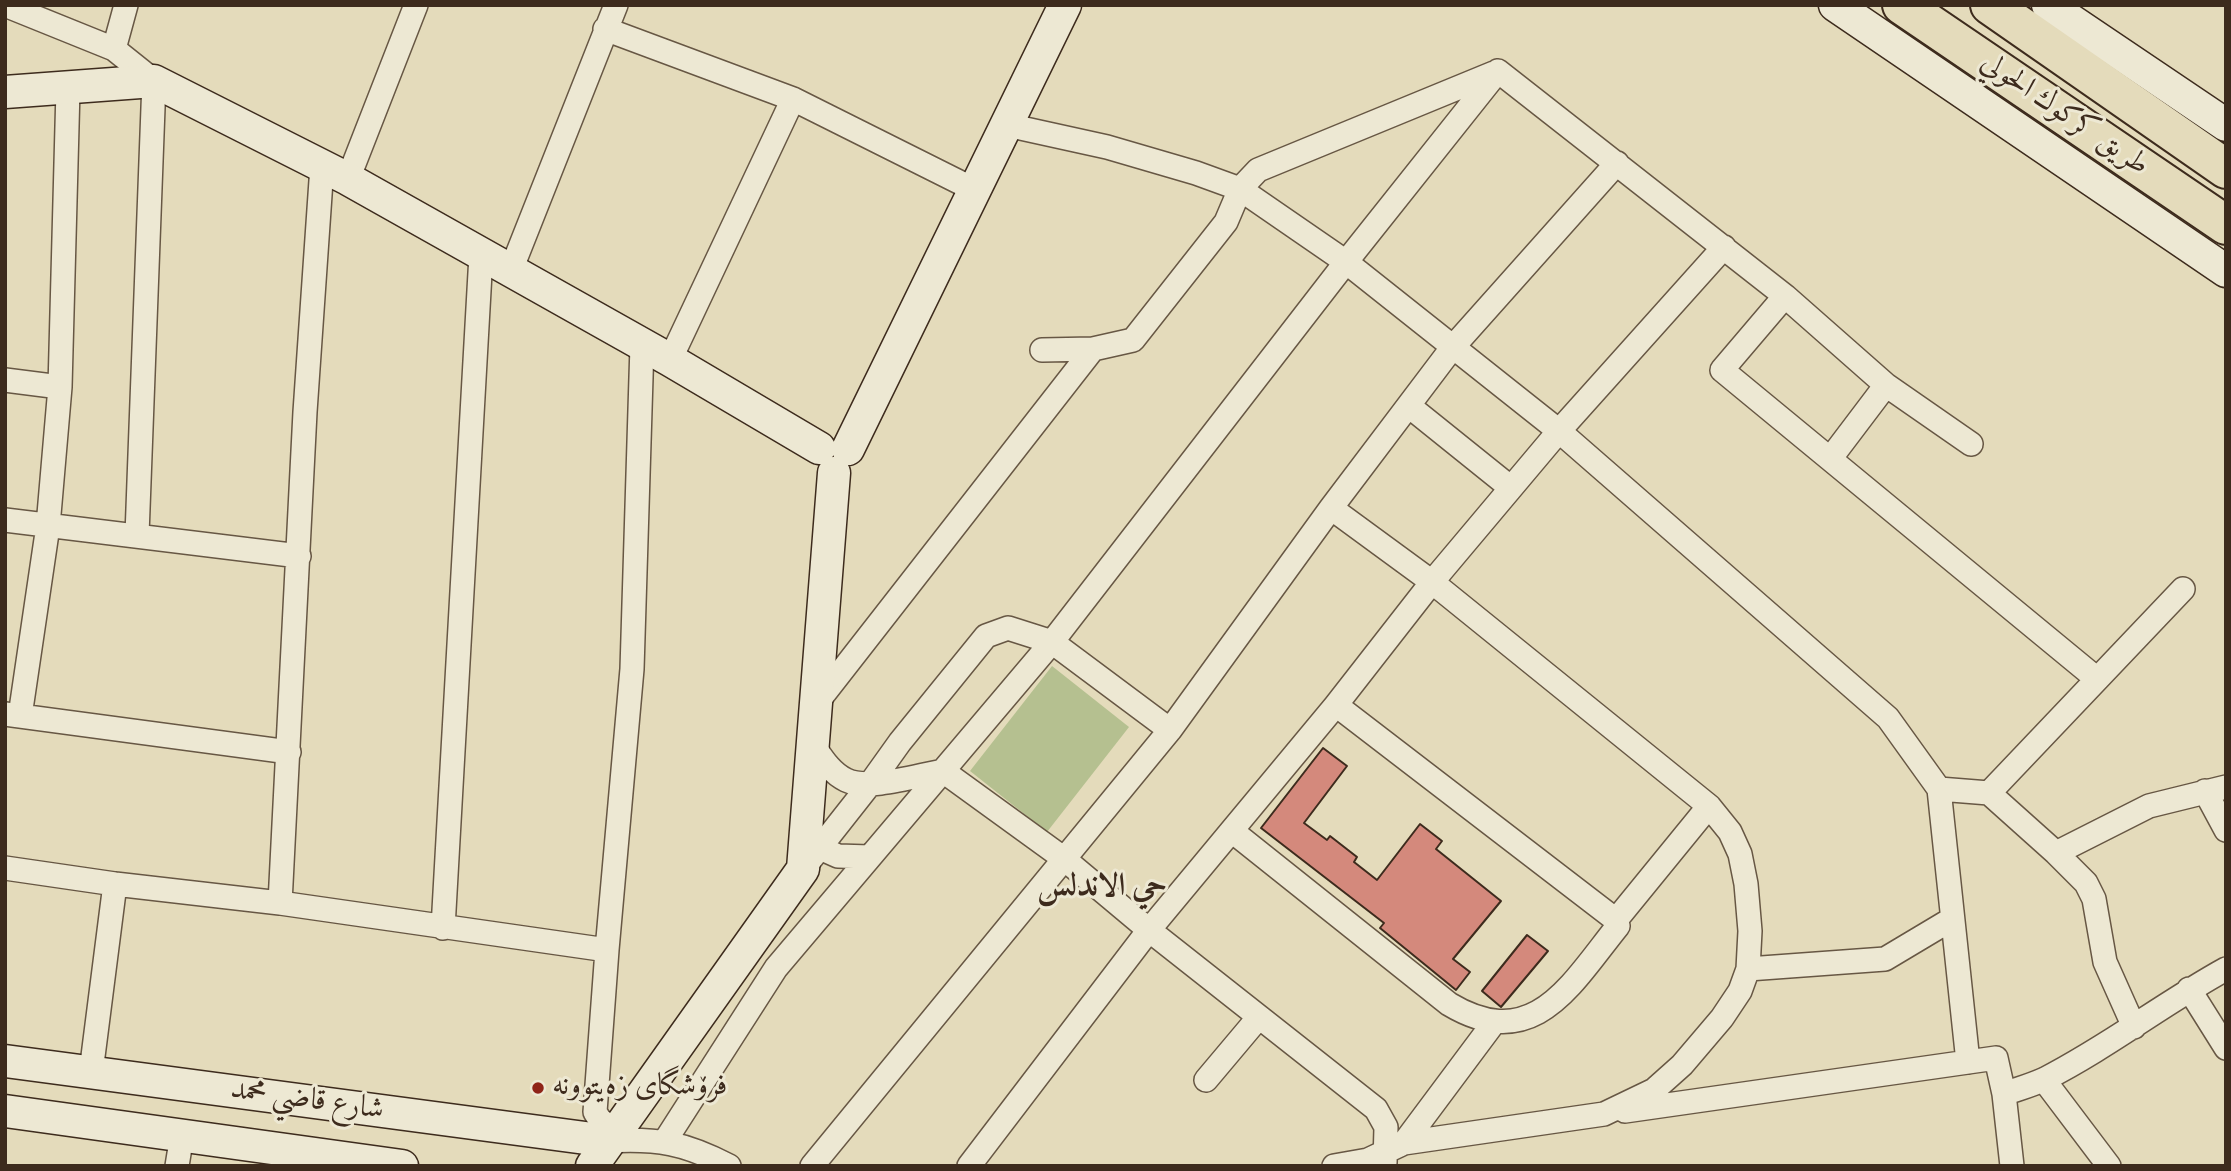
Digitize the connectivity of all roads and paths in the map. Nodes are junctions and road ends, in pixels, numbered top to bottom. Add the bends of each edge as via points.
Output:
1 (5, 5) edge
2 (126, 5) edge
3 (416, 5) edge
4 (616, 5) edge
5 (1065, 5) edge
6 (1835, 5) edge
7 (1902, 5) edge
8 (1990, 5) edge
9 (2049, 5) edge
10 (605, 29) junction
11 (114, 49) junction
12 (1498, 71) junction
13 (154, 81) junction
14 (68, 89) junction
15 (5, 92) edge
16 (793, 99) junction
17 (1007, 125) junction
18 (2226, 125) edge
19 (1617, 163) junction
20 (2226, 169) edge
21 (335, 173) junction
22 (1240, 189) junction
23 (975, 190) junction
24 (2226, 225) edge
25 (1724, 247) junction
26 (481, 255) junction
27 (1346, 262) junction
28 (512, 271) junction
29 (2226, 271) edge
30 (1785, 296) junction
31 (642, 345) junction
32 (1452, 348) junction
33 (1093, 349) junction
34 (1042, 350) dead end
35 (670, 360) junction
36 (5, 380) edge
37 (1886, 384) junction
38 (60, 387) junction
39 (1409, 406) junction
40 (1559, 431) junction
41 (1971, 444) dead end
42 (834, 457) junction
43 (1830, 459) junction
44 (1511, 488) junction
45 (1331, 508) junction
46 (5, 520) edge
47 (48, 526) junction
48 (137, 535) junction
49 (299, 556) junction
50 (1432, 582) junction
51 (2183, 589) dead end
52 (1052, 642) junction
53 (2097, 679) junction
54 (816, 704) junction
55 (1336, 705) junction
56 (12, 715) edge
57 (1170, 730) junction
58 (813, 745) junction
59 (289, 752) junction
60 (943, 771) junction
61 (870, 784) junction
62 (1939, 789) junction
63 (2216, 789) edge
64 (1989, 793) junction
65 (1709, 806) junction
66 (1232, 831) junction
67 (2226, 831) edge
68 (2056, 853) junction
69 (870, 857) junction
70 (1063, 858) junction
71 (811, 859) junction
72 (5, 868) edge
73 (115, 884) junction
74 (280, 903) junction
75 (1952, 919) junction
76 (1616, 920) junction
77 (443, 928) junction
78 (1149, 930) junction
79 (607, 950) junction
80 (1748, 969) junction
81 (2226, 969) edge
82 (2189, 989) junction
83 (1259, 1017) junction
84 (1495, 1021) junction
85 (2134, 1027) junction
86 (2226, 1048) edge
87 (5, 1061) edge
88 (1968, 1062) junction
89 (91, 1072) junction
90 (1206, 1080) dead end
91 (2044, 1080) junction
92 (2004, 1094) junction
93 (5, 1111) edge
94 (1604, 1114) junction
95 (665, 1141) junction
96 (606, 1146) edge
97 (180, 1150) edge
98 (1392, 1154) edge
99 (402, 1166) edge
100 (729, 1166) edge
101 (812, 1166) edge
102 (969, 1166) edge
103 (1334, 1166) edge
104 (2012, 1166) edge
105 (2109, 1166) edge

1 - 11 street
2 - 11 street
3 - 21 street
4 - 10 street
5 - 17 main road
6 - 29 main road
7 - 24 highway, طريق كركوك الحولي
8 - 20 highway, طريق كركوك الحولي
9 - 18 main road
10 - 16 street
10 - 28 street
11 - 13 street
12 - 19 street
12 - 22 street via 1258,170
12 - 27 street
13 - 14 main road
13 - 21 main road
13 - 48 street
14 - 15 main road
14 - 38 street
16 - 23 street
16 - 35 street
17 - 22 street via 1107,147
17 - 23 main road
19 - 25 street
19 - 32 street
21 - 26 main road
21 - 49 street via 318,207
22 - 27 street
22 - 33 street via 1226,222 1133,340
23 - 42 main road
25 - 30 street
25 - 40 street
26 - 28 main road
26 - 77 street
27 - 32 street
27 - 52 street
28 - 31 main road
30 - 37 street
30 - 43 street via 1722,370
31 - 35 main road
31 - 79 street via 632,668
32 - 39 street
32 - 40 street
33 - 34 street
33 - 54 street
35 - 42 main road
36 - 38 street
37 - 41 street
37 - 43 street
38 - 47 street
39 - 44 street
39 - 45 street
40 - 44 street
40 - 62 street via 1888,718
42 - 54 main road
43 - 53 street
44 - 50 street
45 - 50 street
45 - 57 street
46 - 47 street
47 - 48 street
47 - 56 street
48 - 49 street
49 - 59 street
50 - 55 street
50 - 65 street
51 - 53 street
52 - 57 street
52 - 60 street
52 - 61 street via 1008,628 986,636
53 - 64 street
54 - 58 main road
55 - 66 street
55 - 76 street
56 - 59 street
57 - 70 street
58 - 61 street via 838,775 856,784
58 - 71 main road
59 - 74 street
60 - 61 street
60 - 69 street
60 - 70 street
61 - 71 street
62 - 64 street
62 - 75 street
63 - 67 street
63 - 68 street via 2149,806
64 - 68 street
65 - 76 street
65 - 80 street via 1730,832 1740,854 1750,931
66 - 78 street
66 - 84 street via 1449,1004 1471,1017
68 - 85 street via 2091,891 2105,962
69 - 71 street
69 - 95 street via 776,968
70 - 78 street
70 - 101 street
71 - 96 main road
72 - 73 street
73 - 74 street
73 - 89 street
74 - 77 street
75 - 80 street via 1885,959
75 - 88 street
76 - 84 street via 1618,926 1549,1007 1534,1016
77 - 79 street
78 - 83 street
78 - 102 street
79 - 96 street via 595,1112
80 - 94 street via 1740,992 1682,1065 1654,1090
81 - 82 street
82 - 85 street
82 - 86 street
83 - 90 street
83 - 98 street via 1376,1109
84 - 98 street
85 - 91 street
87 - 89 main road, شارع قاضي محمد
88 - 92 street via 1996,1058
88 - 94 street
89 - 96 main road, شارع قاضي محمد
91 - 92 street
91 - 105 street
92 - 104 street
93 - 97 main road, شارع قاضي محمد
94 - 98 street
95 - 96 street
95 - 100 street
97 - 99 main road, شارع قاضي محمد
98 - 103 street

